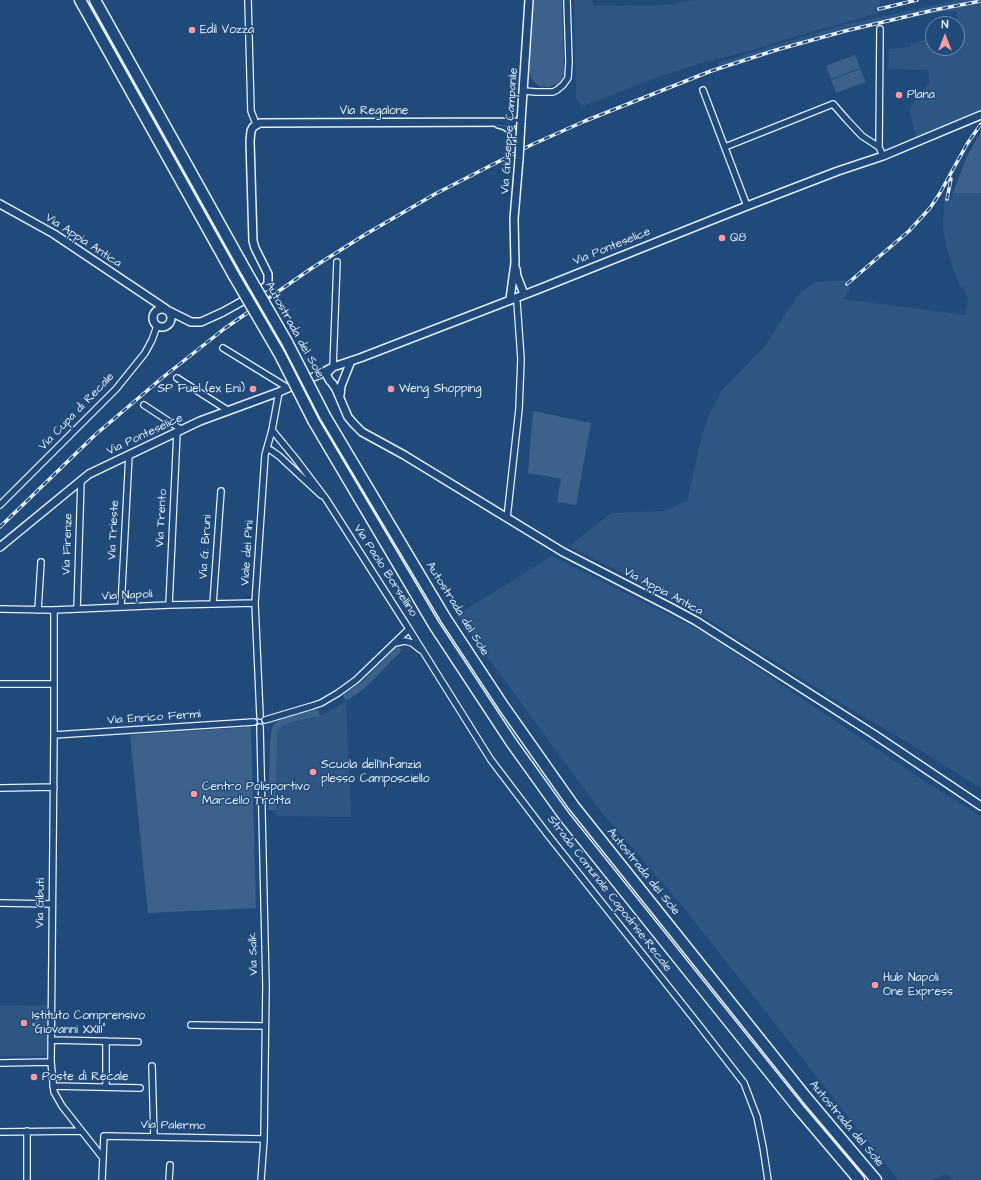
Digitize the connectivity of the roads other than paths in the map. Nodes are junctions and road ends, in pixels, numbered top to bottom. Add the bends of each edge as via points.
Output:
1 (80, 0) edge
2 (95, 0) edge
3 (248, 0) edge
4 (529, 0) edge
5 (567, 0) edge
6 (880, 30) dead end
7 (702, 90) dead end
8 (524, 91) junction
9 (981, 115) edge
10 (492, 122) junction
11 (521, 122) junction
12 (256, 124) junction
13 (520, 141) junction
14 (725, 147) junction
15 (879, 147) junction
16 (883, 156) junction
17 (0, 204) edge
18 (747, 206) junction
19 (336, 262) dead end
20 (515, 263) junction
21 (265, 287) dead end
22 (524, 294) junction
23 (152, 300) junction
24 (513, 301) junction
25 (241, 302) dead end
26 (167, 310) junction
27 (154, 315) junction
28 (185, 319) junction
29 (169, 324) junction
30 (157, 326) junction
31 (223, 348) dead end
32 (351, 362) junction
33 (333, 367) junction
34 (316, 376) junction
35 (178, 378) dead end
36 (344, 378) junction
37 (331, 382) junction
38 (288, 388) junction
39 (279, 392) junction
40 (340, 397) junction
41 (144, 405) dead end
42 (229, 411) junction
43 (272, 430) junction
44 (180, 431) junction
45 (267, 448) junction
46 (129, 455) junction
47 (81, 480) junction
48 (220, 491) dead end
49 (326, 499) junction
50 (0, 505) edge
51 (507, 518) junction
52 (0, 547) edge
53 (41, 562) dead end
54 (213, 604) junction
55 (255, 604) junction
56 (169, 605) junction
57 (122, 607) junction
58 (0, 609) edge
59 (77, 609) junction
60 (38, 610) junction
61 (54, 610) junction
62 (409, 629) junction
63 (394, 643) junction
64 (423, 652) junction
65 (0, 684) edge
66 (54, 684) junction
67 (260, 716) junction
68 (265, 720) junction
69 (254, 722) junction
70 (260, 727) junction
71 (54, 735) junction
72 (54, 787) junction
73 (0, 788) edge
74 (981, 806) edge
75 (0, 903) edge
76 (52, 904) junction
77 (191, 1025) dead end
78 (265, 1026) junction
79 (51, 1040) junction
80 (106, 1042) junction
81 (138, 1042) dead end
82 (51, 1062) junction
83 (0, 1063) edge
84 (152, 1066) dead end
85 (53, 1086) junction
86 (106, 1087) junction
87 (140, 1088) dead end
88 (81, 1130) junction
89 (27, 1131) junction
90 (0, 1132) edge
91 (154, 1137) junction
92 (264, 1139) junction
93 (103, 1158) junction
94 (170, 1165) dead end
95 (27, 1179) edge
96 (102, 1180) edge
97 (169, 1180) edge
98 (261, 1180) edge
99 (768, 1180) edge
100 (859, 1180) edge
101 (876, 1180) edge

1 - 100 highway, Autostrada del Sole, bridge via 280,355 314,422 434,625 511,742 564,816 798,1108
2 - 101 highway, Autostrada del Sole, bridge via 287,342 325,416 446,619 504,707 573,805 806,1097
3 - 12 street via 250,111
4 - 8 street, Via Giuseppe Campanile
5 - 8 street via 570,62 565,82 553,92
6 - 15 street
7 - 14 street
8 - 11 street, Via Giuseppe Campanile
9 - 16 street, Via Ponteselice
10 - 11 street, Via Regalone
10 - 12 street, Via Regalone
10 - 13 street, Via Regalone via 511,130
11 - 13 street, Via Giuseppe Campanile, bridge
12 - 21 street via 251,131 250,142 253,229 255,248 268,274
13 - 20 street, Via Giuseppe Campanile, bridge via 514,219
14 - 15 street via 833,104 857,131
14 - 18 street
15 - 16 street
16 - 18 street, Via Ponteselice
17 - 23 street, Via Appia Antica via 54,234
18 - 22 street, Via Ponteselice
19 - 33 street
20 - 22 street, Via Giuseppe Campanile
20 - 24 street, Via Giuseppe Campanile
22 - 24 street, Via Ponteselice
23 - 26 street, Via Appia Antica
23 - 27 street
24 - 32 street, Via Ponteselice
24 - 51 street via 521,359 520,409
25 - 28 street via 201,322
26 - 27 street via 160,309
26 - 28 street, Via Appia Antica
26 - 29 street via 172,317
27 - 30 street
28 - 29 street via 178,319
29 - 30 street via 164,327
30 - 50 street, Via Cupa di Recale via 145,352 116,389
31 - 38 street
32 - 33 street, Via Ponteselice
32 - 36 street
33 - 34 street, Via Ponteselice
33 - 36 street via 343,370
33 - 37 street via 327,376
34 - 37 street
34 - 38 street, Via Ponteselice
35 - 42 street
36 - 37 street via 338,384
36 - 40 street
37 - 40 street, Via Appia Antica
38 - 39 street, Via Ponteselice
39 - 42 street, Via Ponteselice
39 - 43 street, Viale dei Pini
40 - 51 street, Via Appia Antica via 348,417 362,432
41 - 44 street
42 - 44 street, Via Ponteselice
43 - 45 street, Viale dei Pini
43 - 49 street, Via Paolo Borsellino
44 - 46 street, Via Ponteselice
44 - 56 street, Via Trento
45 - 49 street, Via Paolo Borsellino
45 - 55 street, Viale dei Pini
46 - 47 street, Via Ponteselice
46 - 57 street, Via Trieste
47 - 52 street, Via Ponteselice
47 - 59 street, Via Firenze
48 - 54 street, Via G. Bruni
49 - 62 street, Via Paolo Borsellino
51 - 74 street, Via Appia Antica via 563,552 696,621
53 - 60 street
54 - 55 street, Via Napoli
54 - 56 street, Via Napoli
55 - 67 street, Viale dei Pini
56 - 57 street, Via Napoli
57 - 59 street, Via Napoli
58 - 60 street, Via Napoli
59 - 61 street, Via Napoli
60 - 61 street, Via Napoli
61 - 66 street, Via Gibuti
62 - 63 street, Via Paolo Borsellino
62 - 64 street, Strada Comunale Capodrise-Recale
63 - 64 street via 412,643
63 - 68 street, Via Paolo Borsellino via 356,680 322,703
64 - 99 street, Strada Comunale Capodrise-Recale via 491,760 744,1083 757,1118
65 - 66 street
66 - 71 street, Via Gibuti
67 - 68 street
67 - 69 street via 255,717
68 - 70 street
69 - 70 street
69 - 71 street, Via Enrico Fermi
70 - 78 street, Via Salk
71 - 72 street, Via Gibuti
72 - 73 street
72 - 76 street, Via Gibuti
75 - 76 street
76 - 79 street, Via Gibuti
77 - 78 street
78 - 92 street, Via Salk
79 - 80 street
79 - 82 street, Via Gibuti
80 - 81 street
80 - 86 street
82 - 83 street
82 - 85 street, Via Gibuti
84 - 91 street
85 - 86 street
85 - 88 street, Via Gibuti via 62,1106
86 - 87 street
88 - 89 street
88 - 93 street, Via Gibuti
89 - 90 street
89 - 95 street
91 - 92 street, Via Palermo
91 - 93 street, Via Palermo via 104,1136
92 - 98 street, Via Salk
93 - 96 street
94 - 97 street

